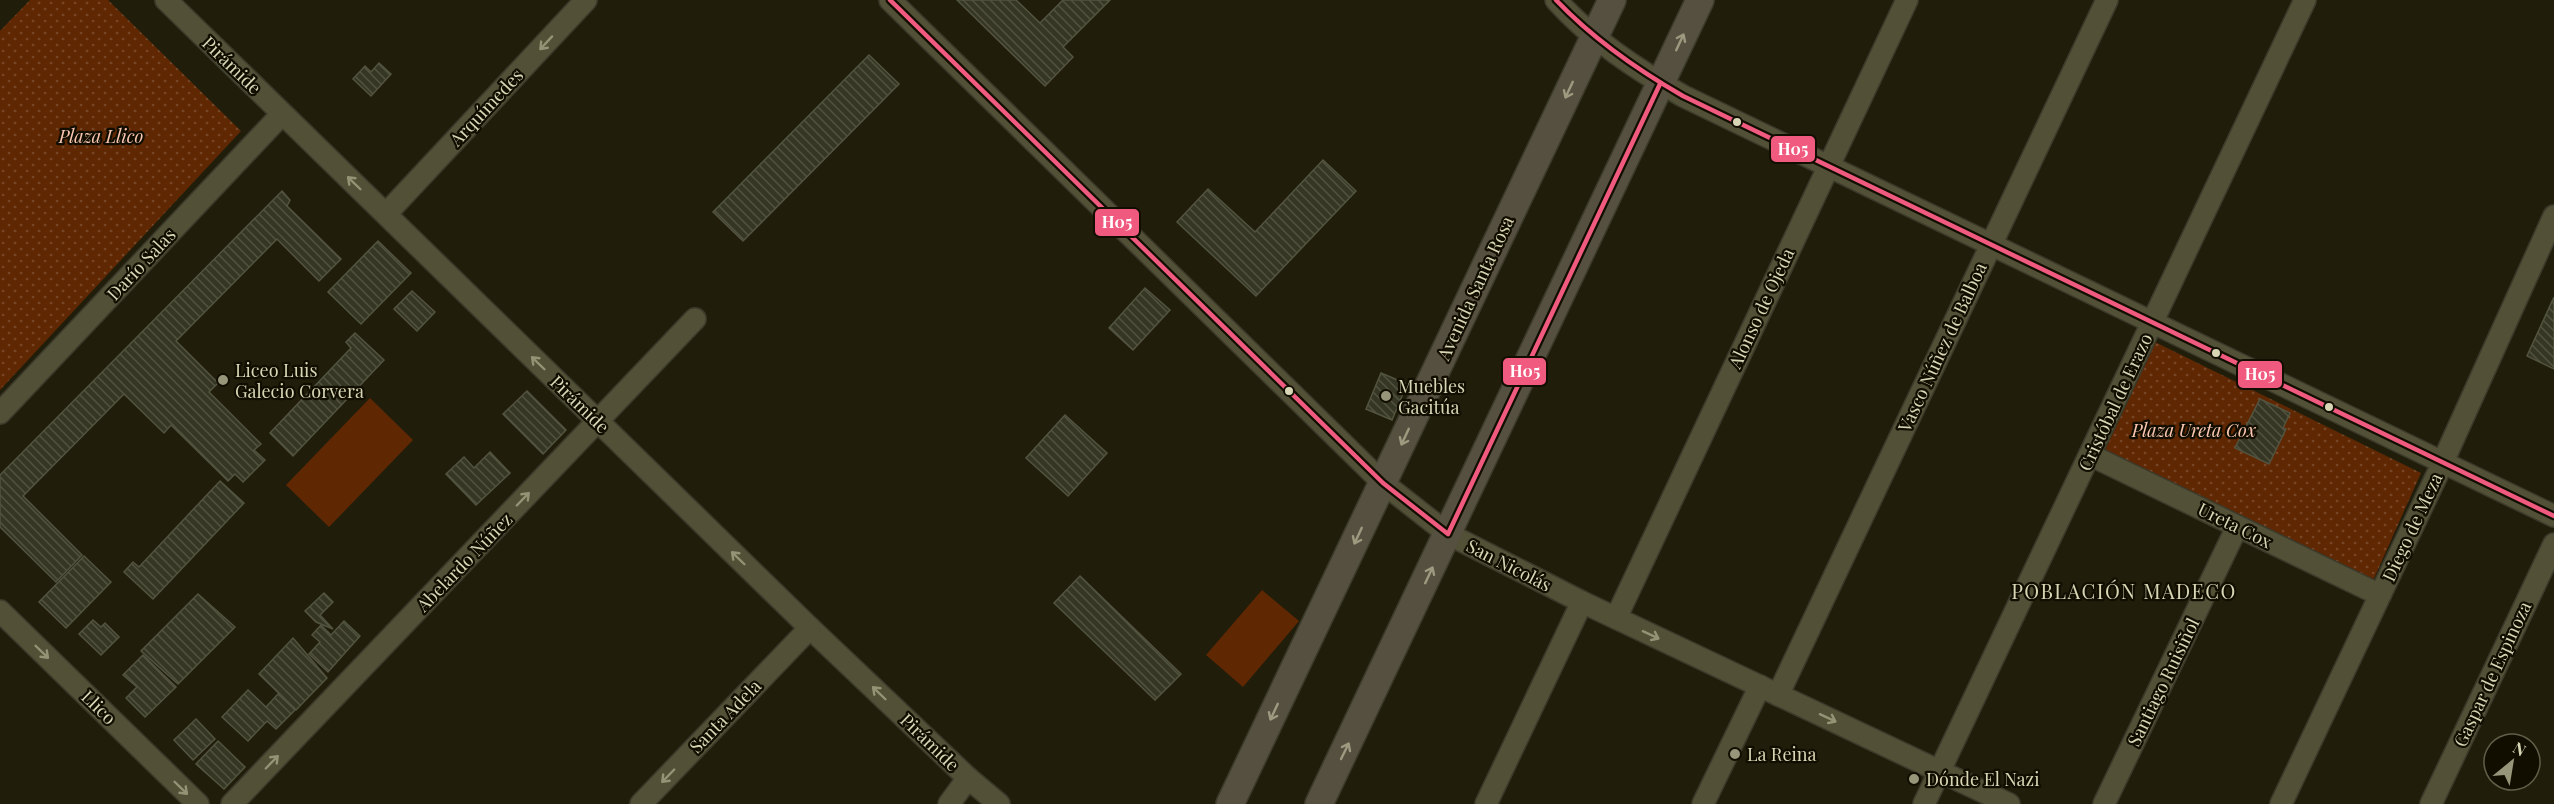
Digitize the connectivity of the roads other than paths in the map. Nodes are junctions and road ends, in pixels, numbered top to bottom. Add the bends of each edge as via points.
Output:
1 (166, 0) edge
2 (586, 0) edge
3 (890, 0) edge
4 (1556, 0) edge
5 (1612, 0) edge
6 (1700, 0) edge
7 (1907, 0) edge
8 (2107, 0) edge
9 (2306, 0) edge
10 (1594, 38) junction
11 (1660, 84) junction
12 (282, 114) junction
13 (1828, 167) junction
14 (386, 214) junction
15 (2554, 216) edge
16 (1991, 245) junction
17 (695, 319) dead end
18 (2152, 323) junction
19 (0, 413) edge
20 (598, 421) junction
21 (2090, 455) junction
22 (2443, 462) junction
23 (1383, 483) junction
24 (2554, 516) edge
25 (2238, 527) junction
26 (1448, 534) junction
27 (2554, 544) edge
28 (2380, 595) junction
29 (1582, 602) junction
30 (0, 611) edge
31 (1616, 618) junction
32 (810, 628) junction
33 (1769, 690) junction
34 (1940, 771) junction
35 (968, 778) junction
36 (198, 804) edge
37 (232, 804) edge
38 (641, 804) edge
39 (949, 804) edge
40 (999, 804) edge
41 (1230, 804) edge
42 (1319, 804) edge
43 (1486, 804) edge
44 (1704, 804) edge
45 (1924, 804) edge
46 (2009, 804) edge
47 (2104, 804) edge
48 (2281, 804) edge
49 (2431, 804) edge

1 - 12 street, Pirámide
2 -> 14 street, Arquímedes
3 - 23 street, San Nicolás
4 - 10 street
5 - 10 main road, Avenida Santa Rosa
11 -> 6 main road
7 - 13 street, Alonso de Ojeda
8 - 16 street, Vasco Núñez de Balboa
9 - 18 street, Cristóbal de Erazo
10 - 11 street
10 -> 23 main road, Avenida Santa Rosa
11 - 13 street
11 - 26 main road
14 -> 12 street, Pirámide
12 - 19 street, Darío Salas
13 - 16 street
13 - 31 street, Alonso de Ojeda
20 -> 14 street, Pirámide
15 - 22 street, Diego de Meza
16 - 18 street
16 - 33 street, Vasco Núñez de Balboa
17 - 20 street, Abelardo Núñez
18 - 21 street, Cristóbal de Erazo
18 - 22 street
32 -> 20 street, Pirámide
37 -> 20 street, Abelardo Núñez
21 - 25 street, Ureta Cox
21 - 34 street, Cristóbal de Erazo
22 - 24 street
22 - 28 street, Diego de Meza
23 - 26 street, San Nicolás
23 -> 41 main road, Avenida Santa Rosa
25 - 28 street, Ureta Cox
25 - 47 street, Santiago Ruisiñol
26 - 29 street, San Nicolás
42 -> 26 main road
27 - 49 street, Gaspar de Espinoza
28 - 48 street, Diego de Meza
29 - 31 street, San Nicolás
29 - 43 street
30 -> 36 street, Llico
31 -> 33 street, San Nicolás
35 -> 32 street, Pirámide
32 -> 38 street, Santa Adela
33 -> 34 street, San Nicolás
33 - 44 street, Vasco Núñez de Balboa
34 - 45 street, Cristóbal de Erazo
34 - 46 street, San Nicolás
35 - 39 street
35 - 40 street, Pirámide

